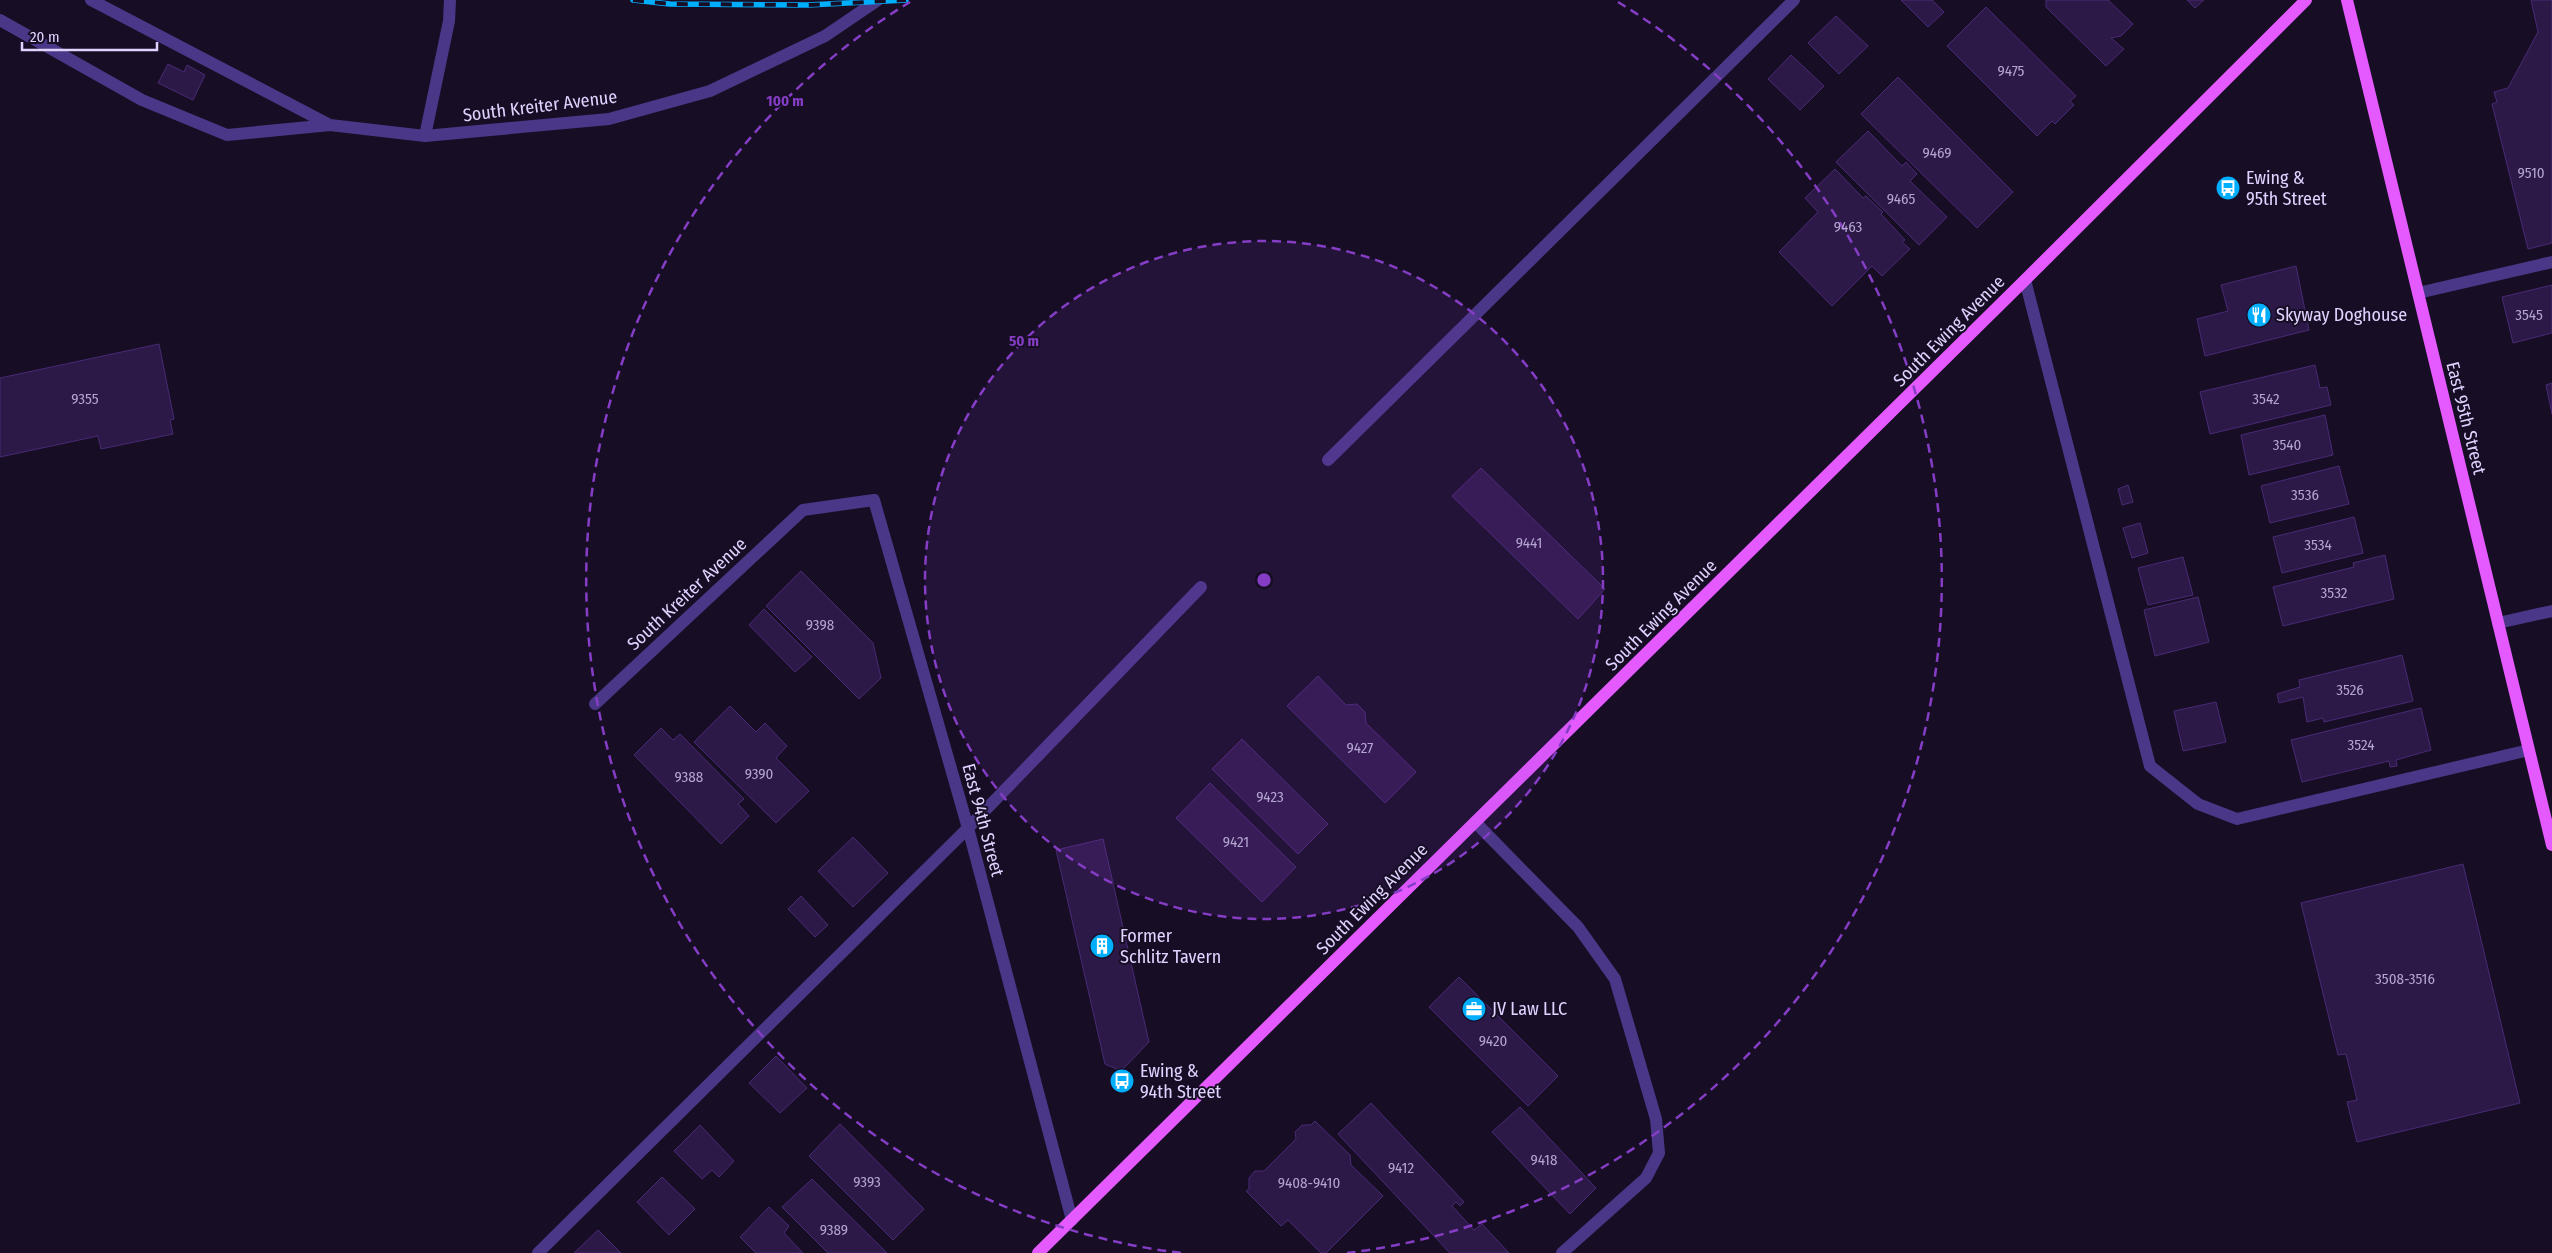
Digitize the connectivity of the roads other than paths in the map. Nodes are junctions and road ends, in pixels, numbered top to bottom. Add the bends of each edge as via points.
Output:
1 (91, 0) edge
2 (450, 0) edge
3 (878, 0) edge
4 (1794, 0) edge
5 (2306, 0) edge
6 (2347, 0) edge
7 (0, 20) edge
8 (330, 125) junction
9 (425, 136) junction
10 (2552, 262) edge
11 (2025, 280) junction
12 (2418, 293) junction
13 (1328, 460) dead end
14 (803, 510) joint
15 (1201, 587) dead end
16 (2552, 611) edge
17 (2498, 623) junction
18 (595, 704) dead end
19 (2529, 750) junction
20 (1476, 822) junction
21 (968, 828) junction
22 (2552, 845) edge
23 (1072, 1220) junction
24 (538, 1253) edge
25 (1038, 1253) edge
26 (1562, 1253) edge

1 - 8 street, South Kreiter Avenue
2 - 9 street via 449,21
3 - 9 street, South Kreiter Avenue via 825,36 710,91 609,119
4 - 13 street
5 - 11 main road, South Ewing Avenue
6 - 12 main road, East 95th Street
7 - 8 street, South Kreiter Avenue via 142,100 227,135
8 - 9 street, South Kreiter Avenue
10 - 12 street
11 - 19 street via 2150,766 2198,804 2238,819
11 - 20 main road, South Ewing Avenue
12 - 17 main road, East 95th Street
14 - 18 street, South Kreiter Avenue
14 - 21 street, East 94th Street via 874,500
15 - 21 street
16 - 17 street
17 - 19 main road, East 95th Street
19 - 22 main road, East 95th Street
20 - 23 main road, South Ewing Avenue
20 - 26 street via 1578,927 1615,979 1656,1119 1658,1153 1646,1178
21 - 23 street, East 94th Street
21 - 24 street
23 - 25 main road, South Ewing Avenue

